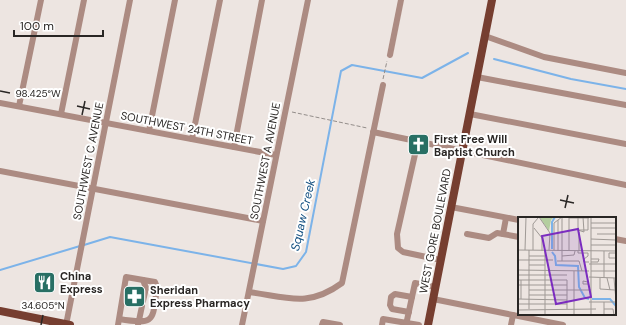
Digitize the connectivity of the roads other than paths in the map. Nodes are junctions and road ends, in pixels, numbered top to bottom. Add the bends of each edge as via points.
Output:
1 (40, 0) edge
2 (84, 0) edge
3 (130, 0) edge
4 (175, 0) edge
5 (220, 0) edge
6 (262, 0) edge
7 (308, 0) edge
8 (401, 0) edge
9 (492, 0) edge
10 (485, 36) junction
11 (390, 55) dead end
12 (626, 73) edge
13 (477, 76) junction
14 (383, 82) road end
15 (0, 103) edge
16 (626, 105) edge
17 (19, 106) junction
18 (61, 114) junction
19 (470, 114) junction
20 (106, 123) junction
21 (374, 130) junction
22 (149, 131) junction
23 (192, 139) junction
24 (418, 141) junction
25 (626, 144) edge
26 (234, 147) junction
27 (462, 151) junction
28 (276, 155) junction
29 (0, 171) edge
30 (626, 185) edge
31 (93, 189) junction
32 (451, 207) junction
33 (506, 218) junction
34 (518, 220) edge
35 (263, 221) junction
36 (467, 234) dead end
37 (503, 234) junction
38 (518, 237) edge
39 (616, 239) edge
40 (626, 242) edge
41 (440, 260) junction
42 (143, 280) junction
43 (435, 287) junction
44 (249, 292) junction
45 (412, 297) junction
46 (433, 299) junction
47 (0, 311) edge
48 (409, 312) junction
49 (513, 315) junction
50 (118, 322) edge
51 (138, 324) edge
52 (407, 324) edge
53 (67, 325) edge
54 (242, 325) edge
55 (322, 325) edge
56 (338, 325) edge
57 (382, 325) edge
58 (420, 325) edge
59 (428, 325) edge
60 (511, 325) edge
61 (563, 325) edge

1 - 17 street
2 - 18 street
3 - 20 street, SOUTHWEST C AVENUE
4 - 22 street
5 - 23 street
6 - 26 street
7 - 28 street, SOUTHWEST A AVENUE
8 - 11 street
9 - 10 main road, WEST GORE BOULEVARD
10 - 12 street via 544,57
10 - 13 main road, WEST GORE BOULEVARD
13 - 16 street
13 - 19 main road, WEST GORE BOULEVARD
14 - 21 street
15 - 17 street, SOUTHWEST 24TH STREET
17 - 18 street, SOUTHWEST 24TH STREET
18 - 20 street, SOUTHWEST 24TH STREET
19 - 25 street
19 - 27 main road, WEST GORE BOULEVARD
20 - 22 street, SOUTHWEST 24TH STREET
20 - 31 street, SOUTHWEST C AVENUE
21 - 24 street
21 - 44 street via 342,283 329,293 312,299
22 - 23 street, SOUTHWEST 24TH STREET
23 - 26 street, SOUTHWEST 24TH STREET
24 - 27 street
24 - 41 street via 397,234 398,248 403,252
26 - 28 street, SOUTHWEST 24TH STREET
27 - 30 street
27 - 32 main road, WEST GORE BOULEVARD
28 - 35 street, SOUTHWEST A AVENUE
29 - 31 street
31 - 35 street
31 - 53 street, SOUTHWEST C AVENUE
32 - 33 street
32 - 41 main road, WEST GORE BOULEVARD
33 - 34 street
33 - 37 street
35 - 44 street, SOUTHWEST A AVENUE
36 - 37 street via 489,238 497,233
37 - 38 street
39 - 40 street
41 - 43 main road, WEST GORE BOULEVARD
42 - 50 street via 126,277
42 - 51 street via 146,288
42 - 51 street via 155,282 157,287 152,318 147,323
43 - 45 street via 415,283
43 - 46 main road, WEST GORE BOULEVARD
44 - 54 street, SOUTHWEST A AVENUE
45 - 48 street
45 - 48 street via 395,294 391,297 392,309
46 - 49 street
46 - 59 main road, WEST GORE BOULEVARD
47 - 53 main road
48 - 52 street
49 - 60 street
49 - 61 street
50 - 51 street
52 - 57 street via 383,319
52 - 58 street
55 - 56 street via 323,322

